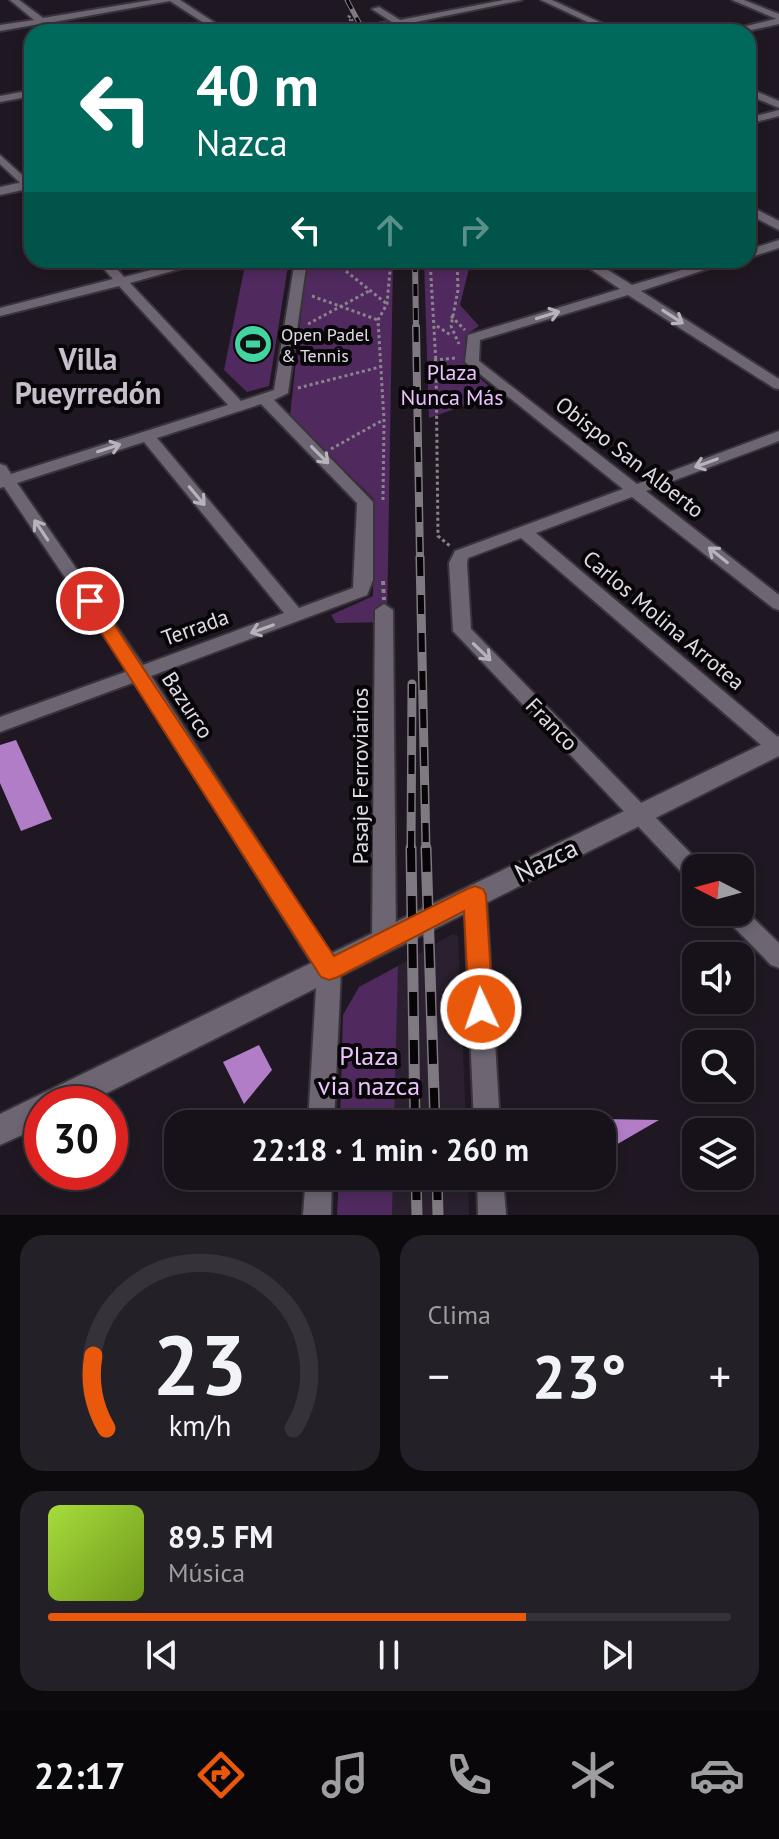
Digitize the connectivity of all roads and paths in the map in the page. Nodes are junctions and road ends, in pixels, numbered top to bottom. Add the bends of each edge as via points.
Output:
1 (14, 0) edge
2 (167, 0) edge
3 (174, 0) edge
4 (518, 0) edge
5 (545, 0) edge
6 (736, 0) edge
7 (376, 9) dead end
8 (779, 19) edge
9 (41, 21) junction
10 (45, 24) edge
11 (212, 24) edge
12 (351, 24) edge
13 (354, 24) edge
14 (402, 24) edge
15 (408, 24) tunnel mouth
16 (598, 24) edge
17 (756, 25) edge
18 (0, 28) edge
19 (24, 94) edge
20 (756, 95) edge
21 (0, 99) edge
22 (779, 105) edge
23 (779, 113) edge
24 (756, 119) edge
25 (0, 158) edge
26 (24, 181) edge
27 (24, 188) edge
28 (0, 191) edge
29 (756, 213) edge
30 (779, 226) edge
31 (779, 244) edge
32 (756, 251) edge
33 (110, 268) edge
34 (174, 268) edge
35 (300, 268) edge
36 (343, 268) edge
37 (390, 268) edge
38 (431, 268) edge
39 (457, 268) edge
40 (596, 268) edge
41 (702, 268) edge
42 (123, 281) junction
43 (311, 284) dead end
44 (371, 290) junction
45 (630, 290) junction
46 (387, 304) junction
47 (342, 307) junction
48 (309, 310) dead end
49 (0, 312) edge
50 (450, 315) junction
51 (378, 320) junction
52 (308, 324) junction
53 (437, 326) junction
54 (306, 337) dead end
55 (454, 338) junction
56 (473, 338) junction
57 (434, 360) junction
58 (472, 362) junction
59 (380, 367) junction
60 (301, 375) dead end
61 (779, 385) edge
62 (283, 387) junction
63 (300, 388) junction
64 (265, 400) junction
65 (298, 402) dead end
66 (239, 408) junction
67 (384, 420) junction
68 (147, 436) junction
69 (779, 436) edge
70 (339, 459) dead end
71 (3, 477) edge
72 (383, 481) dead end
73 (637, 489) junction
74 (375, 494) dead end
75 (383, 504) dead end
76 (523, 531) junction
77 (461, 555) junction
78 (779, 604) edge
79 (384, 610) dead end
80 (296, 616) junction
81 (139, 673) junction
82 (0, 725) edge
83 (777, 746) edge
84 (640, 815) junction
85 (682, 858) edge
86 (475, 895) junction
87 (748, 926) edge
88 (384, 942) junction
89 (779, 958) edge
90 (329, 970) junction
91 (91, 1086) edge
92 (322, 1110) edge
93 (486, 1110) edge
94 (24, 1119) edge
95 (0, 1130) edge
96 (318, 1190) edge
97 (491, 1190) edge
98 (317, 1215) edge
99 (492, 1215) edge

1 - 9 street
2 - 9 street
3 - 11 street
4 - 15 street
5 - 16 street
6 - 8 street
7 - 14 street
8 - 17 street
9 - 10 street
9 - 18 street
12 - 13 path via 348,15
19 - 21 street
20 - 22 street
23 - 24 street
25 - 26 street
27 - 28 street
29 - 30 street
31 - 32 street
33 - 42 street
34 - 42 street
35 - 62 street
36 - 44 path
37 - 46 path
38 - 53 path
39 - 50 path
40 - 45 street
41 - 45 street
42 - 49 street
42 - 66 street
43 - 47 path via 310,296
44 - 46 path
44 - 47 path
56 -> 45 street
45 -> 61 street
46 - 51 path
47 - 51 path
47 - 52 path
48 - 52 path
50 - 55 path
50 - 56 path
51 - 59 path
52 - 54 path
53 - 55 path
53 - 57 path
55 - 58 path
56 - 58 street
57 - 58 path
57 - 77 path via 438,536
58 - 73 street, Obispo San Alberto
59 - 63 path
59 - 67 path
60 - 63 path
62 - 63 path
62 - 64 street
63 - 65 path
64 - 66 street
64 -> 80 street, Terrada via 365,502 361,591
66 - 68 street
67 - 70 path via 329,450
67 - 72 path
71 -> 68 street
68 -> 80 street
69 -> 73 street
81 -> 71 street, Bazurco
73 - 76 street
78 -> 73 street, Obispo San Alberto
74 - 75 path
76 - 77 street
76 - 83 street, Carlos Molina Arrotea
77 -> 84 street, Franco via 462,631
79 - 88 street, Pasaje Ferroviarios
80 -> 81 street, Terrada
81 - 82 street, Terrada
81 - 90 street, Bazurco
83 - 84 street, Nazca
84 - 85 street, Franco
84 - 86 street, Nazca
86 - 88 street, Nazca
86 - 93 street
87 - 89 street
88 - 90 street, Nazca
90 - 91 street, Nazca
90 - 92 street
94 - 95 street
96 - 98 street
97 - 99 street

